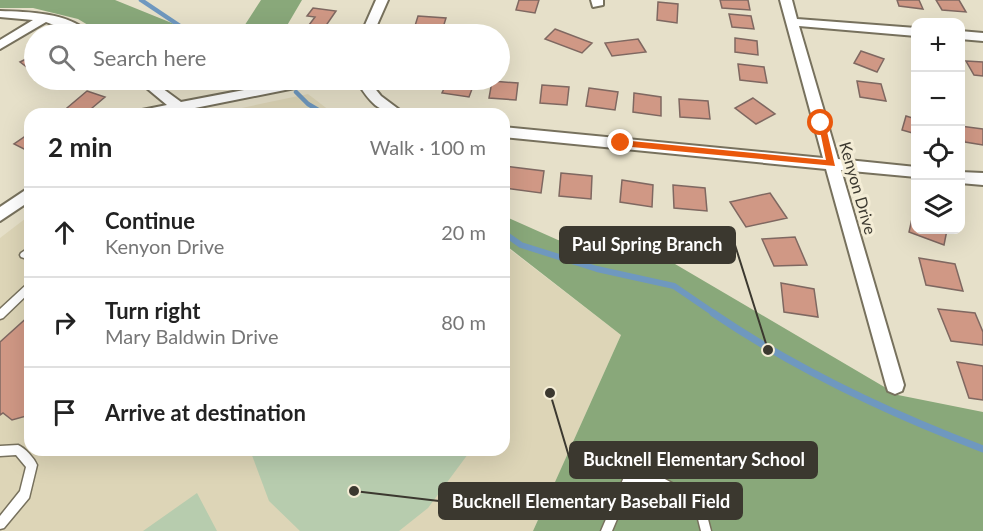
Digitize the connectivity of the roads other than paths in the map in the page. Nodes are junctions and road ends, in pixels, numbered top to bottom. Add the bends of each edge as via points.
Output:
1 (382, 0) edge
2 (786, 0) edge
3 (0, 14) edge
4 (44, 18) junction
5 (793, 22) junction
6 (34, 24) edge
7 (64, 24) edge
8 (371, 24) edge
9 (24, 30) edge
10 (911, 32) edge
11 (965, 35) edge
12 (983, 37) edge
13 (0, 45) edge
14 (156, 90) edge
15 (262, 90) edge
16 (369, 90) edge
17 (178, 106) junction
18 (169, 108) edge
19 (389, 108) edge
20 (510, 133) edge
21 (832, 164) junction
22 (911, 172) edge
23 (965, 177) edge
24 (983, 179) edge
25 (24, 197) edge
26 (0, 215) edge
27 (24, 293) edge
28 (0, 315) edge
29 (895, 386) dead end
30 (0, 451) edge
31 (0, 525) edge
32 (606, 531) edge
33 (706, 531) edge

1 - 8 street
2 - 5 street, Kenyon Drive
3 - 4 street
4 - 6 street
4 - 7 street
5 - 10 street
5 - 21 street, Kenyon Drive
9 - 13 street
11 - 12 street
14 - 17 street
15 - 17 street
16 - 19 street
17 - 18 street
20 - 21 street
21 - 22 street
21 - 29 street, Kenyon Drive
23 - 24 street
25 - 26 street
27 - 28 lane
30 - 31 lane via 18,450 32,465 25,494
32 - 33 lane via 628,481 663,483 699,504

